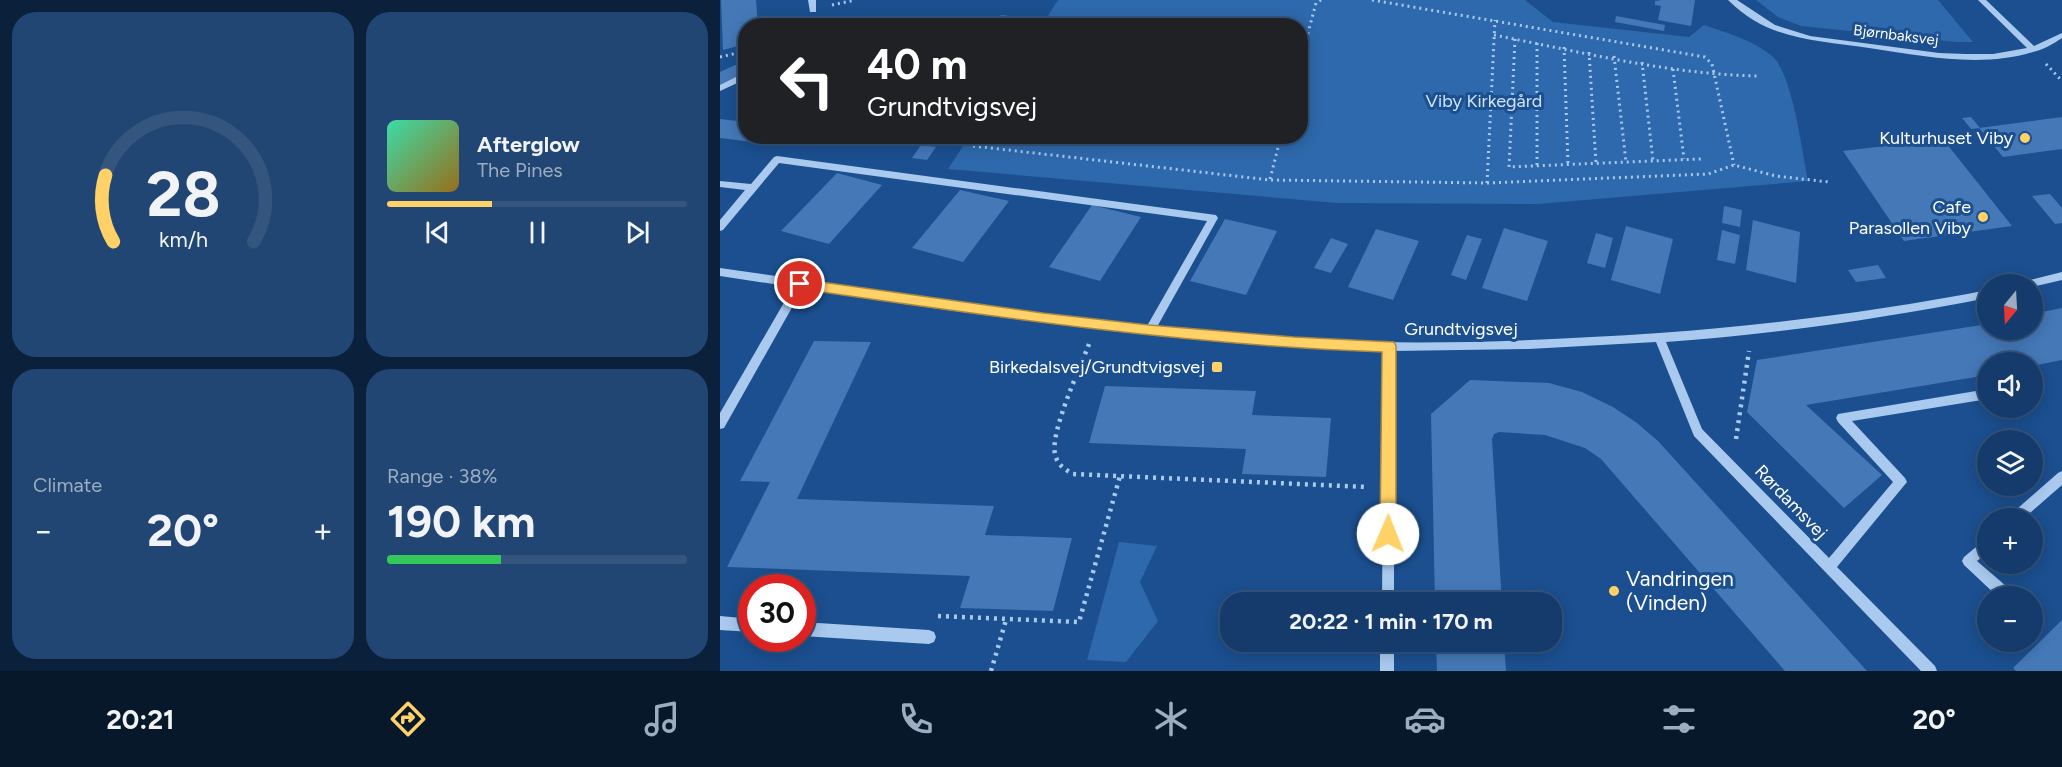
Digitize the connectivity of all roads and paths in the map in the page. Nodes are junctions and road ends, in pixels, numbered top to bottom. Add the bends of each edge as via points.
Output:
1 (812, 0) edge
2 (1321, 0) edge
3 (1372, 0) edge
4 (1732, 0) edge
5 (1982, 0) edge
6 (813, 10) dead end
7 (1495, 20) junction
8 (1308, 33) edge
9 (1494, 35) junction
10 (2062, 35) edge
11 (1515, 39) junction
12 (1537, 43) junction
13 (1564, 47) junction
14 (2033, 50) junction
15 (1589, 52) junction
16 (738, 53) edge
17 (1614, 56) junction
18 (720, 57) edge
19 (1642, 62) junction
20 (1673, 69) junction
21 (1714, 75) junction
22 (1757, 76) dead end
23 (738, 79) edge
24 (720, 88) edge
25 (1279, 144) edge
26 (973, 146) dead end
27 (1684, 159) junction
28 (1701, 159) dead end
29 (1653, 161) junction
30 (1626, 162) junction
31 (1596, 163) junction
32 (1568, 164) junction
33 (1734, 165) junction
34 (1537, 166) junction
35 (1270, 180) junction
36 (1829, 182) dead end
37 (1487, 183) junction
38 (720, 184) edge
39 (753, 188) junction
40 (720, 227) edge
41 (720, 272) edge
42 (2062, 276) edge
43 (2043, 281) edge
44 (800, 284) junction
45 (1977, 296) edge
46 (1096, 325) junction
47 (1752, 330) junction
48 (1149, 331) junction
49 (1659, 338) junction
50 (1389, 346) junction
51 (1977, 396) edge
52 (720, 424) edge
53 (1731, 466) junction
54 (1120, 476) junction
55 (2062, 477) edge
56 (1389, 488) junction
57 (2027, 508) edge
58 (1977, 553) edge
59 (1829, 567) junction
60 (1977, 569) edge
61 (1982, 574) edge
62 (1996, 586) edge
63 (1388, 592) edge
64 (927, 616) dead end
65 (1006, 620) junction
66 (720, 624) edge
67 (738, 625) edge
68 (816, 630) edge
69 (929, 637) dead end
70 (1387, 652) edge
71 (991, 671) edge
72 (1387, 671) edge
73 (1930, 671) edge

1 - 6 street
2 - 8 path via 1316,3
3 - 7 path
4 - 14 street, Bjørnbaksvej via 1778,30 1804,38 1938,55 1977,56
5 - 14 street
7 - 9 path
7 - 21 path via 1705,57 1712,64
9 - 11 path
9 - 37 path
10 - 14 street, Bjørnbaksvej
11 - 12 path
11 - 34 path via 1509,167
12 - 13 path
12 - 34 path
13 - 15 path
13 - 32 path
15 - 17 path
15 - 31 path
16 - 18 path
17 - 19 path
17 - 30 path
19 - 20 path
19 - 29 path
20 - 21 path
20 - 27 path
21 - 22 path
21 - 33 path
23 - 24 street
25 - 35 path
26 - 35 path
27 - 28 path
27 - 29 path
29 - 30 path
30 - 31 path
31 - 32 path
32 - 34 path
33 - 36 path via 1776,176
33 - 37 path via 1708,174
35 - 37 path
38 - 39 street
39 - 40 street
39 - 48 street via 777,159 1213,218
41 - 44 street, Grundtvigsvej
42 - 43 street
44 - 46 street, Grundtvigsvej
44 - 52 street
45 - 47 street, Grundtvigsvej via 1889,313
46 - 48 street, Grundtvigsvej
46 - 54 path via 1055,438 1053,454 1062,468 1073,474
47 - 49 street, Grundtvigsvej
47 - 53 path
48 - 50 street, Grundtvigsvej
49 - 50 street, Grundtvigsvej via 1578,344
49 - 53 street, Rørdamsvej via 1698,432
50 - 56 street
51 - 59 street via 1842,418 1901,482
53 - 59 street, Rørdamsvej
54 - 56 path
54 - 65 path via 1079,622
55 - 57 street
56 - 63 street
58 - 60 street via 1968,561
59 - 73 street, Rørdamsvej
61 - 62 street
64 - 65 path
65 - 71 path
66 - 67 street
68 - 69 street
70 - 72 street

